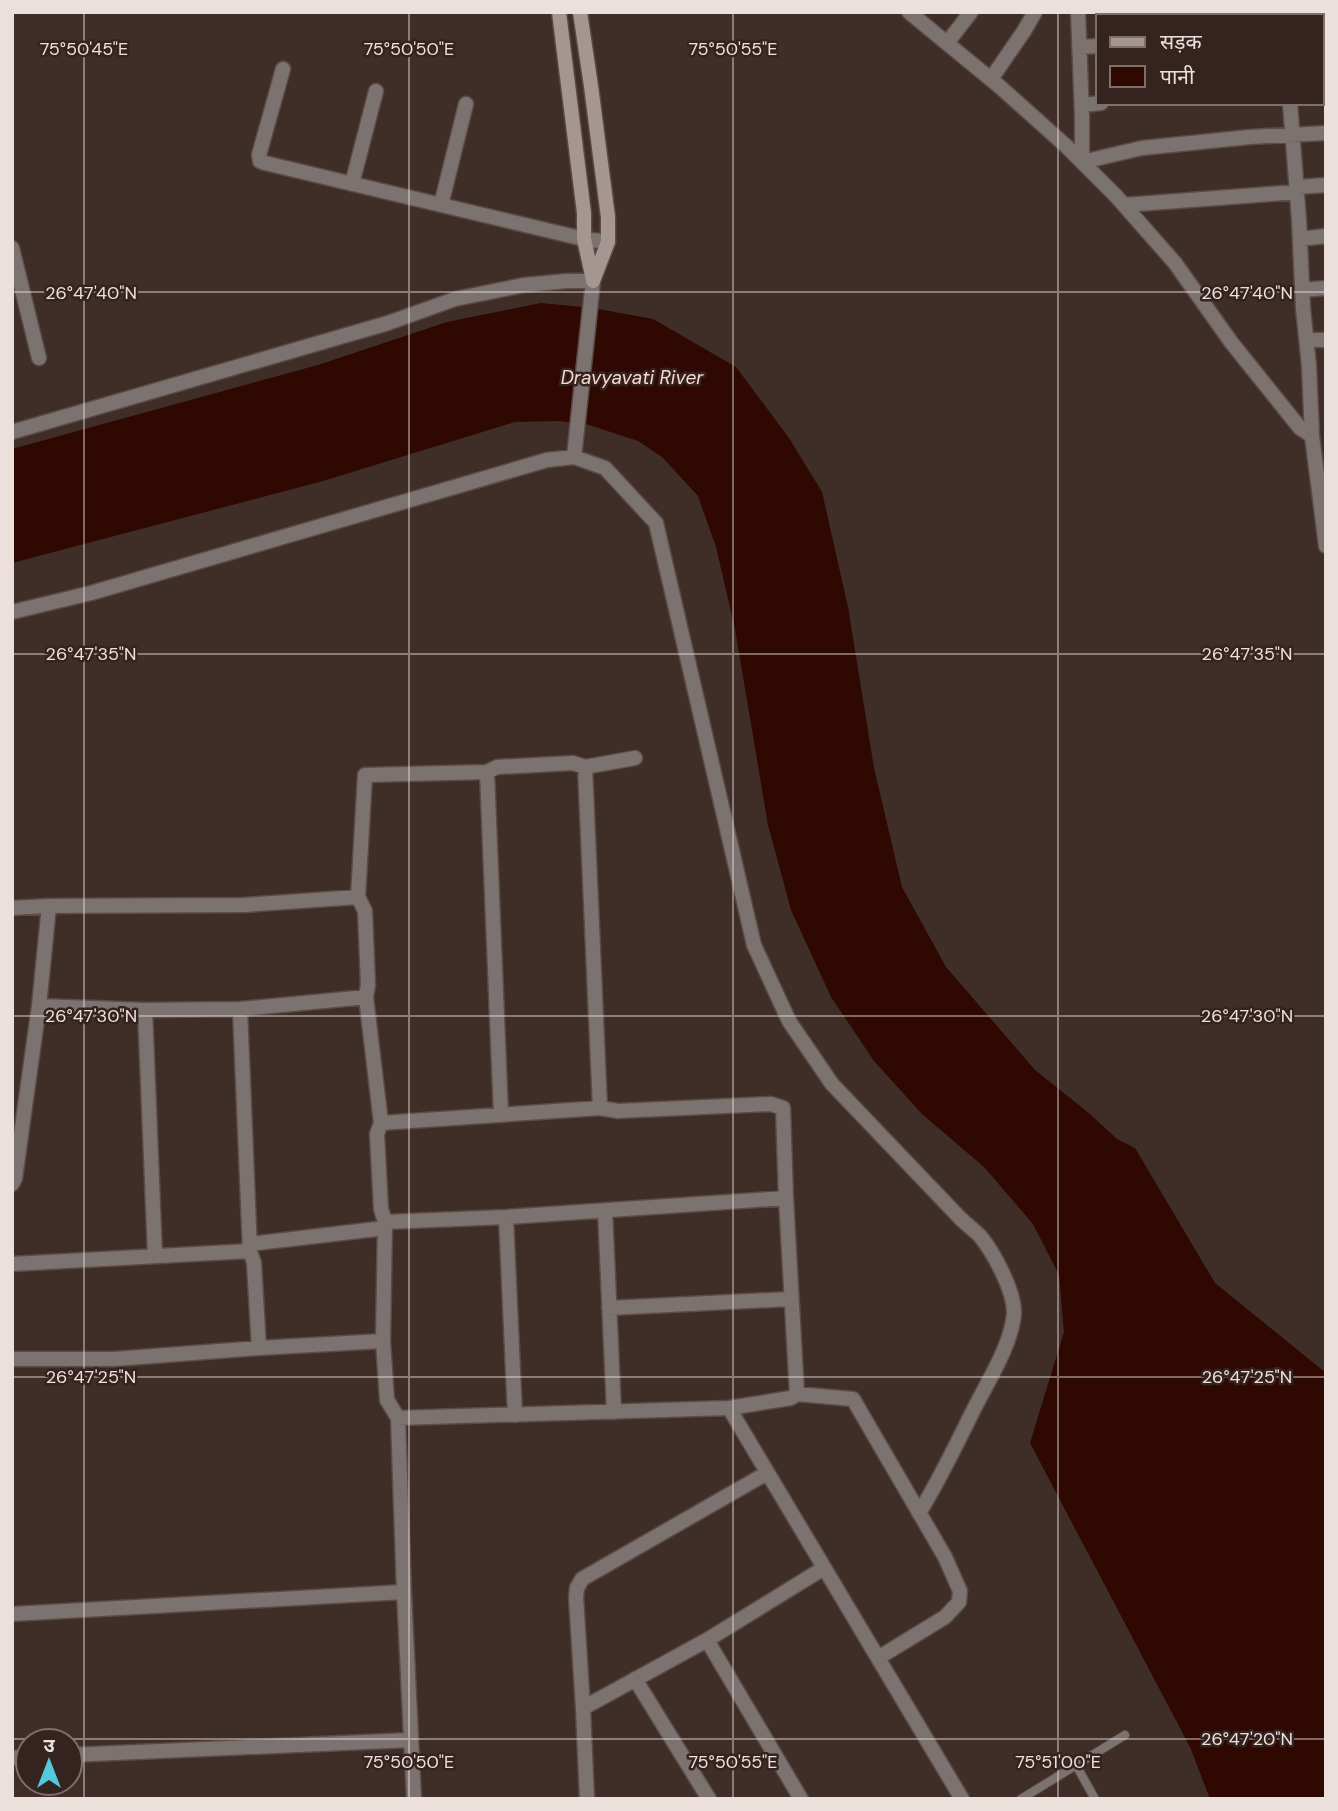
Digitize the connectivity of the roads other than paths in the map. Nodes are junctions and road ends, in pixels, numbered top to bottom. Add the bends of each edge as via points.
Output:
1 (559, 12) edge
2 (580, 12) edge
3 (910, 12) edge
4 (971, 12) edge
5 (1035, 12) edge
6 (1078, 12) edge
7 (947, 43) junction
8 (1096, 46) edge
9 (1079, 47) junction
10 (282, 69) dead end
11 (991, 79) junction
12 (376, 90) dead end
13 (466, 104) dead end
14 (1096, 104) edge
15 (1082, 105) junction
16 (1290, 105) edge
17 (1326, 133) edge
18 (1293, 136) junction
19 (1082, 162) junction
20 (352, 184) junction
21 (1326, 185) edge
22 (1297, 189) junction
23 (441, 205) junction
24 (1124, 205) junction
25 (1326, 236) edge
26 (584, 239) junction
27 (1300, 239) junction
28 (608, 242) junction
29 (12, 248) edge
30 (593, 281) junction
31 (1326, 288) edge
32 (1302, 290) junction
33 (1307, 340) junction
34 (1326, 340) edge
35 (39, 358) dead end
36 (12, 432) edge
37 (1317, 443) edge
38 (574, 457) junction
39 (1323, 498) edge
40 (1326, 546) edge
41 (12, 612) edge
42 (635, 758) dead end
43 (585, 767) junction
44 (487, 772) junction
45 (358, 897) junction
46 (49, 906) junction
47 (12, 908) edge
48 (366, 997) junction
49 (39, 1006) junction
50 (240, 1009) junction
51 (145, 1010) junction
52 (600, 1108) junction
53 (501, 1115) junction
54 (381, 1123) junction
55 (12, 1184) edge
56 (786, 1198) junction
57 (605, 1210) junction
58 (506, 1217) junction
59 (385, 1224) junction
60 (250, 1248) junction
61 (155, 1255) junction
62 (12, 1264) edge
63 (791, 1299) junction
64 (609, 1308) junction
65 (383, 1341) junction
66 (259, 1348) junction
67 (12, 1359) edge
68 (797, 1394) junction
69 (729, 1408) junction
70 (614, 1412) junction
71 (515, 1415) junction
72 (398, 1418) junction
73 (767, 1472) junction
74 (919, 1513) junction
75 (824, 1568) junction
76 (404, 1592) junction
77 (12, 1614) edge
78 (707, 1640) junction
79 (878, 1658) junction
80 (635, 1679) junction
81 (583, 1708) junction
82 (1125, 1735) dead end
83 (411, 1740) junction
84 (84, 1754) edge
85 (1076, 1765) junction
86 (414, 1799) edge
87 (587, 1799) edge
88 (709, 1799) edge
89 (801, 1799) edge
90 (962, 1799) edge
91 (1021, 1799) edge
92 (1095, 1799) edge

1 - 26 street
2 - 28 street
3 - 7 street
4 - 7 street
5 - 11 street
6 - 9 street
7 - 11 street
8 - 9 street
9 - 15 street
10 - 20 street via 260,160
11 - 19 street
12 - 20 street
13 - 23 street
14 - 15 street
15 - 19 street
16 - 18 street
17 - 18 street
18 - 19 street via 1142,148
18 - 22 street
19 - 24 street
20 - 23 street
21 - 22 street
22 - 24 street
22 - 27 street
23 - 26 street
24 - 37 street via 1175,263 1300,428
25 - 27 street
26 - 28 street
26 - 30 street
27 - 32 street
28 - 30 street
29 - 35 street
30 - 36 street via 524,285 455,299 388,323
30 - 38 street
31 - 32 street
32 - 33 street
33 - 34 street
33 - 37 street
37 - 39 street
38 - 41 street via 547,460
38 - 74 street via 606,467 656,523 754,945 789,1021 832,1084 980,1236 1007,1283 1014,1313 1011,1330 940,1480
39 - 40 street
42 - 43 street
43 - 44 street via 560,763 498,767
43 - 52 street
44 - 45 street via 365,775
44 - 53 street
45 - 46 street via 244,905
45 - 48 street via 365,911
46 - 47 street
46 - 49 street
48 - 50 street
48 - 54 street
49 - 51 street
49 - 55 street
50 - 51 street
50 - 60 street
51 - 61 street
52 - 53 street
52 - 56 street via 771,1104 783,1108
53 - 54 street
54 - 59 street via 377,1134
56 - 57 street
56 - 63 street
57 - 58 street
57 - 64 street
58 - 59 street
58 - 71 street
59 - 60 street
59 - 65 street
60 - 61 street
60 - 66 street
61 - 62 street
63 - 64 street
63 - 68 street
64 - 70 street
65 - 66 street
65 - 72 street via 387,1400
66 - 67 street via 114,1359
68 - 69 street
68 - 74 street via 853,1399
69 - 70 street
69 - 73 street
70 - 71 street
71 - 72 street
72 - 76 street
73 - 75 street
73 - 81 street via 582,1579 576,1597
74 - 79 street via 955,1579 959,1602 945,1617
75 - 78 street
75 - 79 street
76 - 77 street
76 - 83 street
78 - 80 street
78 - 89 street
79 - 90 street
80 - 81 street
80 - 88 street
81 - 87 street
82 - 85 lane
83 - 84 street
83 - 86 street
85 - 91 lane
85 - 92 lane

